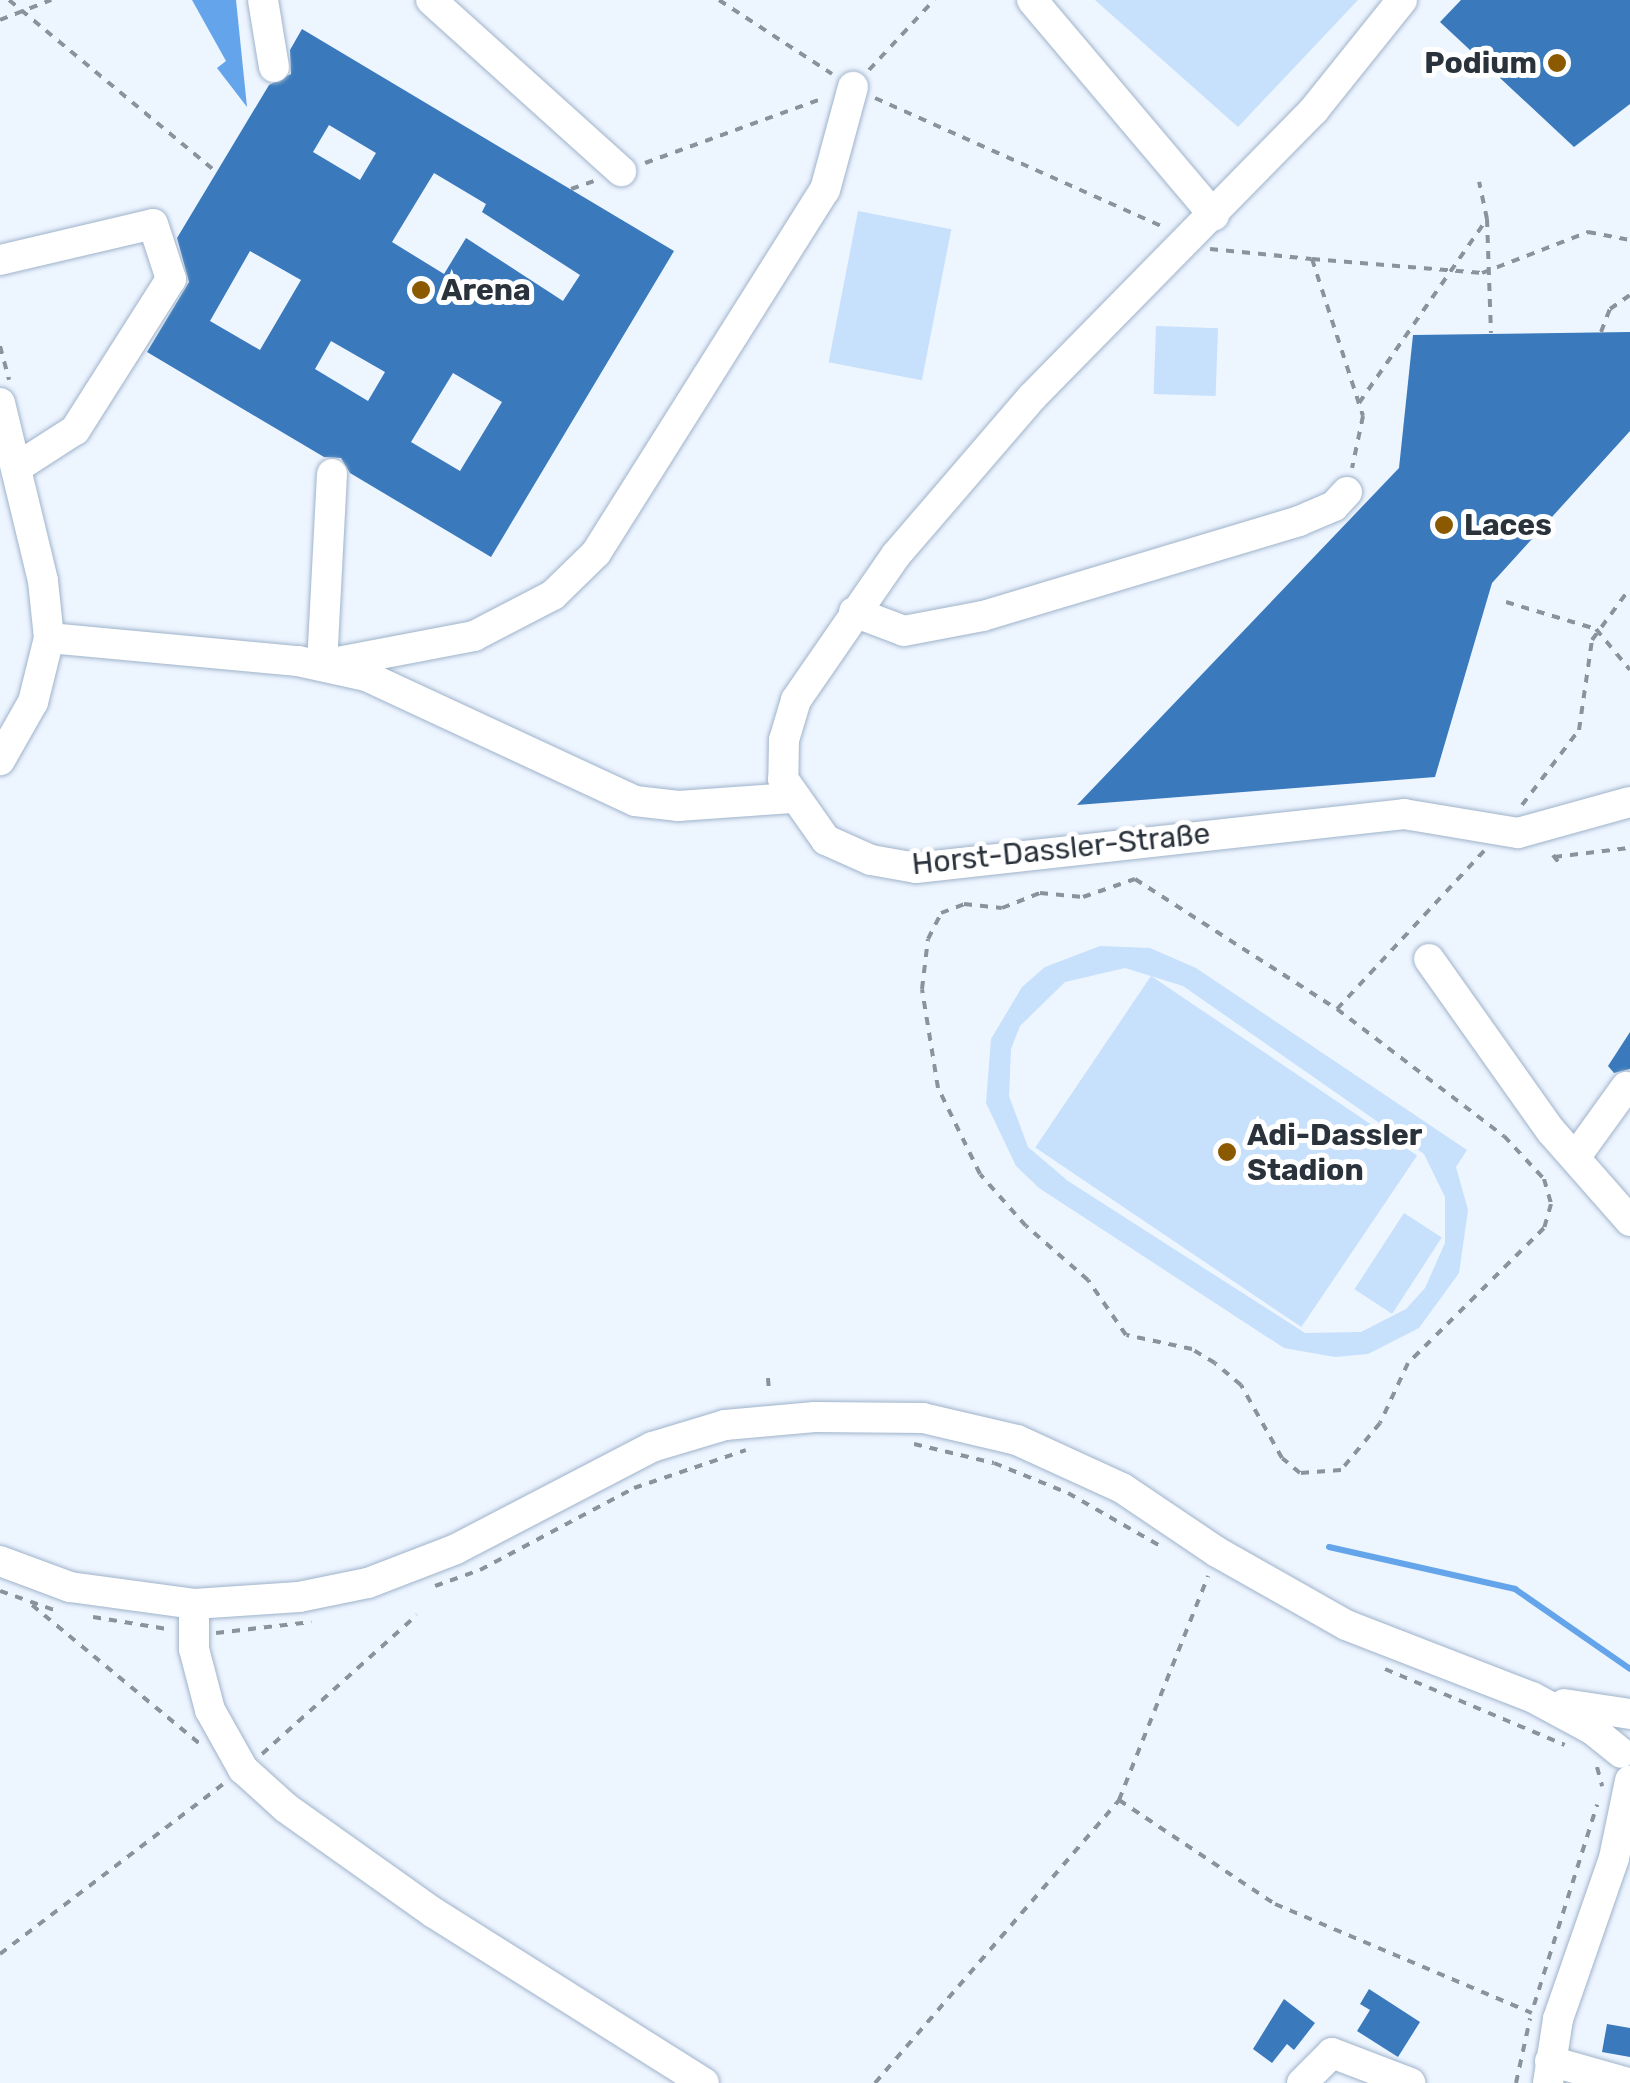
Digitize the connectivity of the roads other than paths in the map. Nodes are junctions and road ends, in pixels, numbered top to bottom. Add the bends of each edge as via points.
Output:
1 (263, 0) edge
2 (432, 0) edge
3 (1032, 0) edge
4 (1402, 0) edge
5 (274, 67) dead end
6 (853, 88) road end
7 (620, 172) road end
8 (1214, 215) junction
9 (0, 260) edge
10 (6, 400) edge
11 (16, 468) junction
12 (332, 474) dead end
13 (1347, 492) road end
14 (854, 612) junction
15 (49, 638) junction
16 (322, 665) junction
17 (0, 760) edge
18 (791, 798) junction
19 (1630, 802) edge
20 (1428, 959) dead end
21 (1626, 1088) dead end
22 (1577, 1155) junction
23 (1630, 1221) edge
24 (0, 1561) edge
25 (194, 1618) junction
26 (1532, 1697) junction
27 (1630, 1716) edge
28 (1618, 1766) edge
29 (1622, 1846) edge
30 (1549, 2072) edge
31 (704, 2083) edge
32 (1302, 2083) edge
33 (1410, 2083) edge
34 (1628, 2083) edge

1 - 5 street
2 - 7 street
3 - 8 street
4 - 8 street via 1332,90
6 - 16 street via 825,190 596,552 553,595 494,630
8 - 14 street via 997,435
9 - 11 street via 153,224 171,279 75,430
10 - 11 street
11 - 15 street
12 - 16 street
13 - 14 street via 1334,506 1299,521 970,620 904,631
14 - 18 street via 815,666 788,720 781,760
15 - 16 street
15 - 17 street via 34,702
16 - 18 street via 366,676 635,802 679,806
18 - 19 street, Horst-Dassler-Straße via 826,840 871,860 916,868 1404,814 1500,834 1536,831
20 - 22 street
21 - 22 street
22 - 23 street
24 - 25 street
25 - 26 street via 368,1583 456,1549 652,1447 726,1426 815,1417 924,1418 1016,1440 1122,1488 1207,1564
25 - 31 street via 210,1710 244,1769 286,1808 434,1913
26 - 27 street
26 - 28 street via 1593,1730
27 - 28 street
28 - 29 street
29 - 30 street via 1545,2016
30 - 34 street
32 - 33 street via 1332,2053

